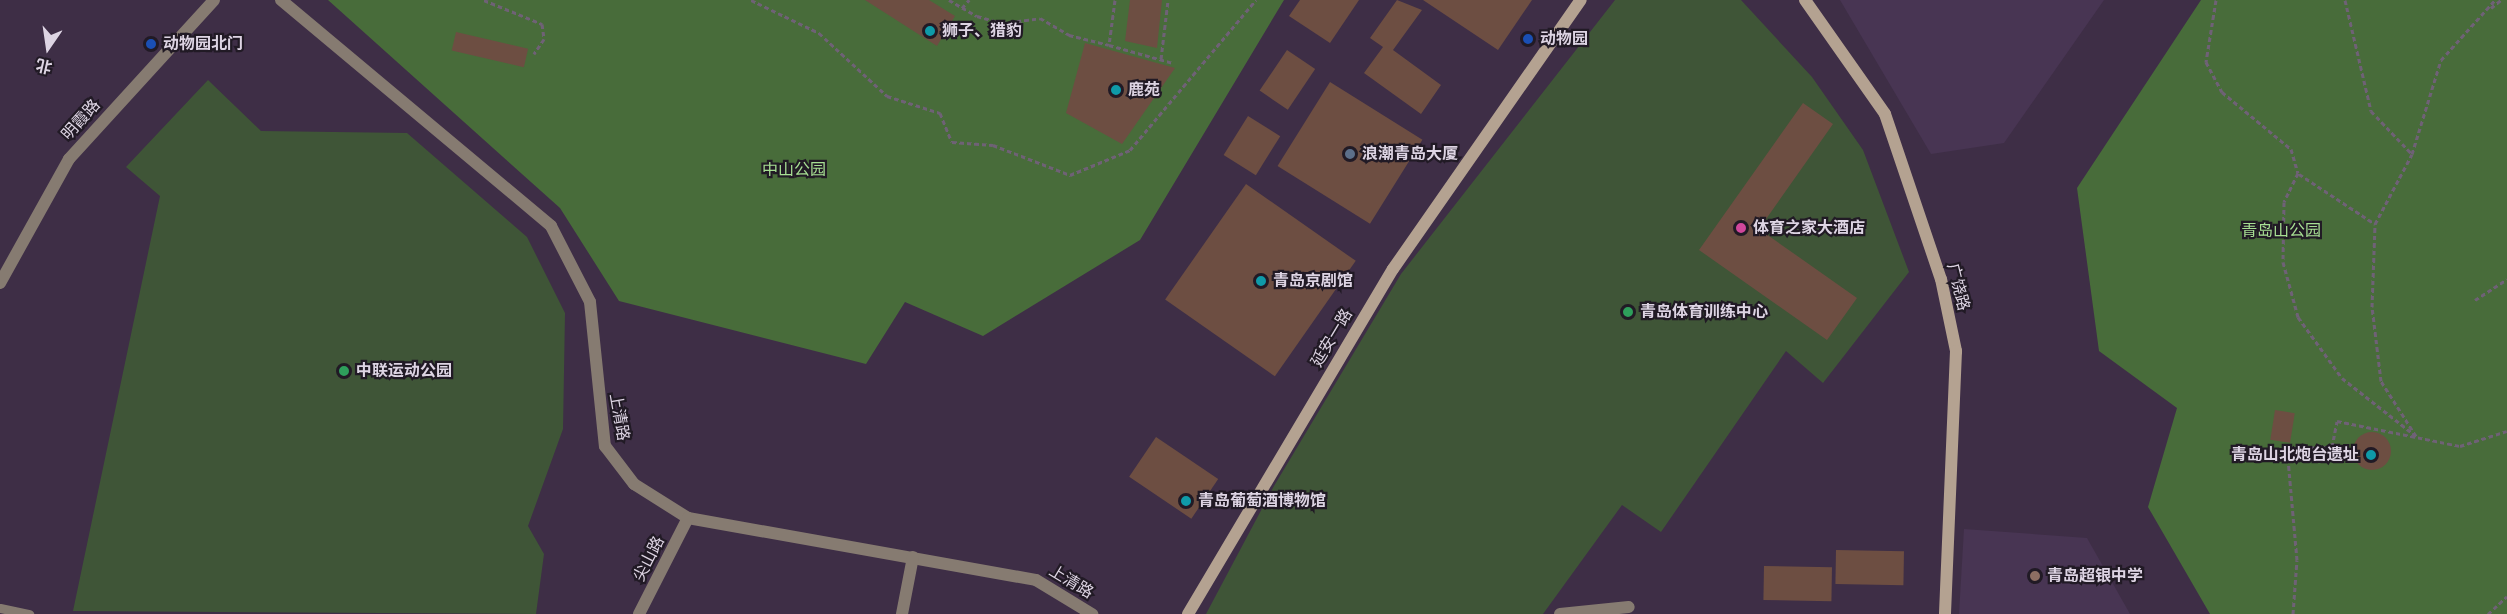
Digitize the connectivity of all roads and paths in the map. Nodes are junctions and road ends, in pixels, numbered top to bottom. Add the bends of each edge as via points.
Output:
1 (214, 0) edge
2 (281, 0) edge
3 (484, 0) edge
4 (751, 0) edge
5 (949, 0) edge
6 (969, 0) edge
7 (1115, 0) edge
8 (1168, 0) edge
9 (1256, 0) edge
10 (1581, 0) edge
11 (1805, 0) edge
12 (2216, 0) edge
13 (2345, 0) edge
14 (2495, 0) edge
15 (2501, 0) edge
16 (962, 8) junction
17 (2489, 10) junction
18 (1109, 45) junction
19 (534, 54) dead end
20 (1161, 59) junction
21 (1173, 63) dead end
22 (2412, 154) junction
23 (2298, 173) junction
24 (2375, 224) junction
25 (2507, 279) edge
26 (0, 283) edge
27 (2475, 300) dead end
28 (2507, 431) edge
29 (2416, 436) junction
30 (688, 518) junction
31 (913, 556) junction
32 (2507, 596) edge
33 (1629, 607) dead end
34 (0, 608) edge
35 (29, 614) edge
36 (639, 614) edge
37 (902, 614) edge
38 (1092, 614) edge
39 (1188, 614) edge
40 (1560, 614) edge
41 (1945, 614) edge
42 (2294, 614) edge
43 (2488, 614) edge

1 - 26 street, 明霞路 via 69,159
2 - 30 street, 上清路 via 551,226 590,302 605,446 634,484
3 - 19 path via 542,24 544,39
4 - 9 path via 819,33 887,96 940,113 952,142 993,145 1070,175 1130,150
5 - 16 path
6 - 16 path
7 - 18 path
8 - 20 path
10 - 39 main road, 延安一路 via 1393,269
11 - 41 main road, 广饶路 via 1885,114 1941,279 1956,351
12 - 23 path via 2206,62 2222,92 2291,149
13 - 22 path via 2371,111
14 - 17 path
15 - 17 path
16 - 18 path via 1002,23 1040,18 1069,35
17 - 22 path via 2441,60
18 - 20 path
20 - 21 path
22 - 24 path
23 - 24 path
23 - 29 path via 2284,202 2283,262 2298,317 2342,378
24 - 29 path via 2372,307 2381,381
25 - 27 path
28 - 29 path via 2460,446
29 - 42 path via 2337,421 2332,447 2287,448 2297,560
30 - 31 street, 上清路
30 - 36 street, 尖山路
31 - 37 street
31 - 38 street, 上清路 via 1036,580
32 - 43 path
33 - 40 street
34 - 35 lane

